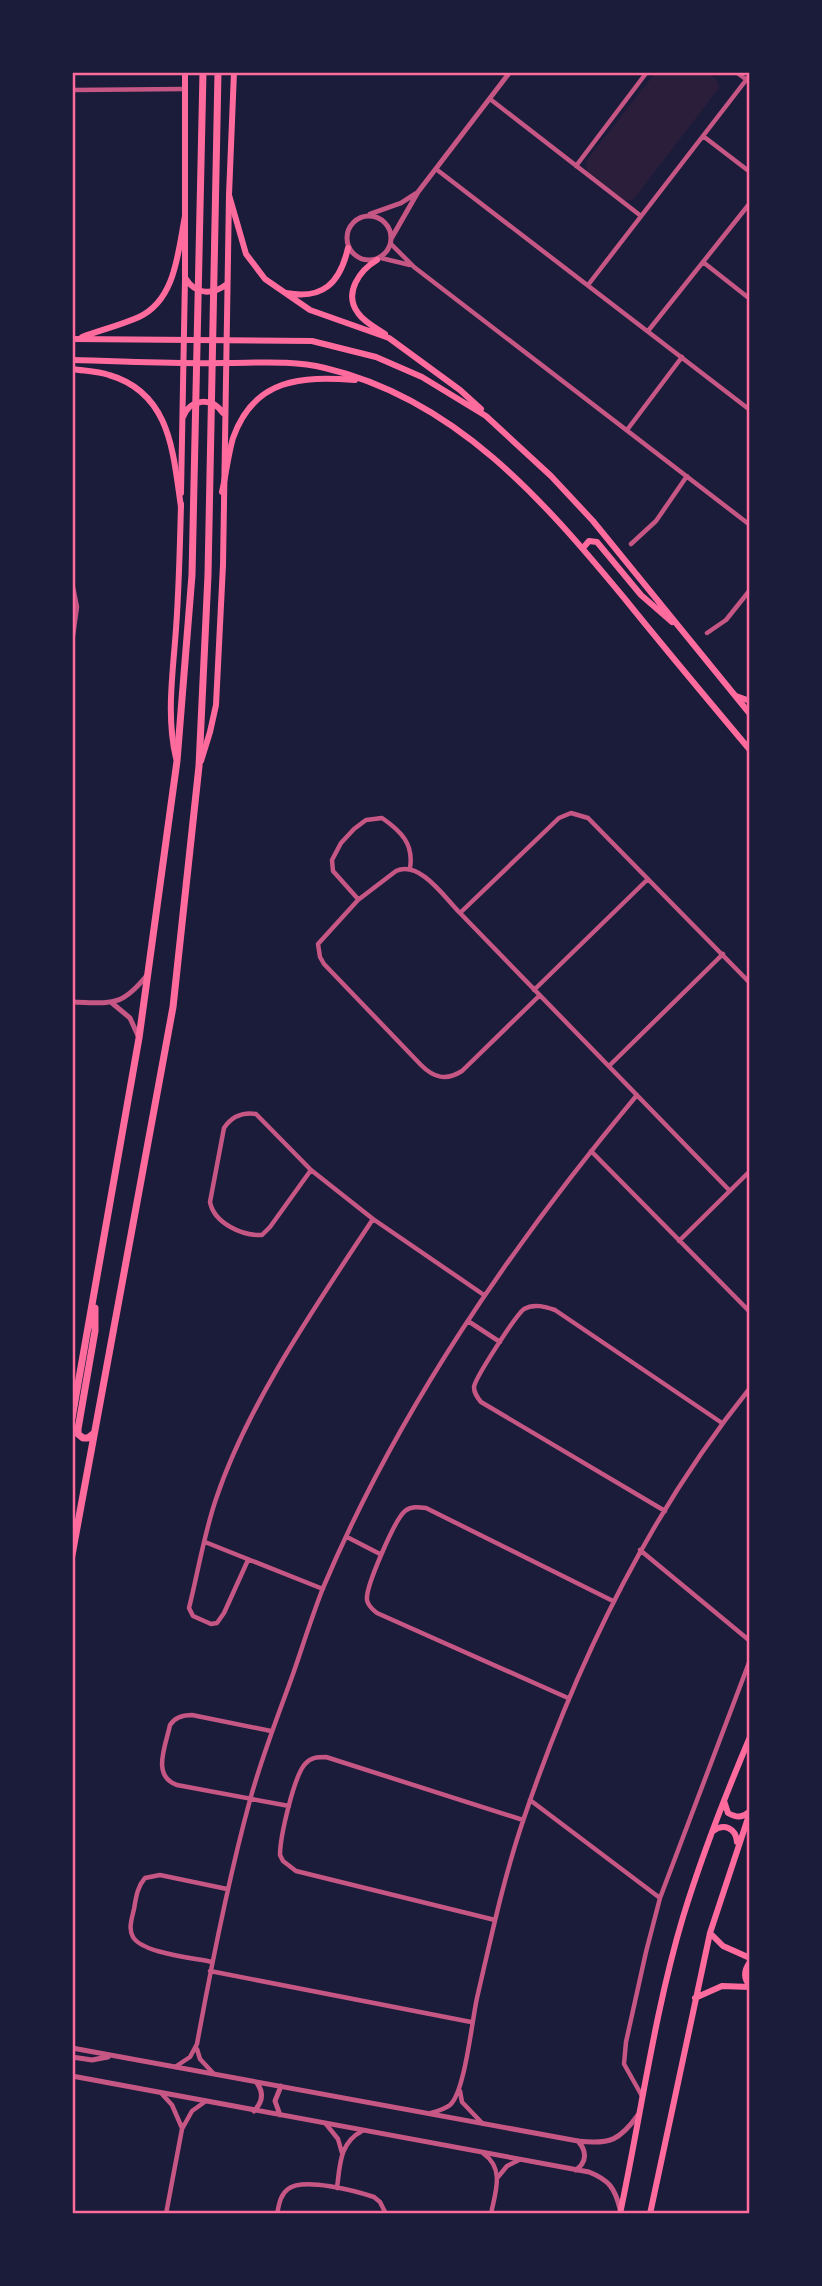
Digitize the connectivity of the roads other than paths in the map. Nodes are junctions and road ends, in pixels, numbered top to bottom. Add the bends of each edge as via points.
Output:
1 (185, 72) edge
2 (203, 72) edge
3 (218, 72) edge
4 (234, 72) edge
5 (510, 72) edge
6 (647, 72) edge
7 (736, 72) edge
8 (748, 78) edge
9 (185, 89) junction
10 (74, 92) edge
11 (490, 99) junction
12 (703, 136) junction
13 (576, 166) junction
14 (436, 169) junction
15 (750, 172) edge
16 (418, 192) junction
17 (229, 195) junction
18 (750, 203) edge
19 (186, 216) junction
20 (363, 216) junction
21 (641, 216) junction
22 (391, 241) junction
23 (348, 248) junction
24 (379, 259) junction
25 (703, 262) junction
26 (414, 267) junction
27 (185, 278) junction
28 (227, 284) junction
29 (588, 285) junction
30 (283, 292) junction
31 (750, 299) edge
32 (648, 331) junction
33 (389, 338) junction
34 (74, 339) edge
35 (183, 339) junction
36 (226, 340) junction
37 (682, 357) junction
38 (72, 360) edge
39 (183, 363) junction
40 (225, 363) junction
41 (72, 369) edge
42 (365, 380) junction
43 (750, 410) edge
44 (225, 415) junction
45 (486, 416) junction
46 (182, 417) junction
47 (627, 429) junction
48 (687, 476) junction
49 (222, 492) junction
50 (181, 507) junction
51 (750, 525) edge
52 (631, 544) dead end
53 (583, 548) junction
54 (72, 582) edge
55 (750, 590) edge
56 (679, 626) junction
57 (706, 633) dead end
58 (72, 643) edge
59 (735, 695) junction
60 (750, 701) edge
61 (750, 714) edge
62 (750, 750) edge
63 (177, 761) junction
64 (199, 766) junction
65 (410, 868) junction
66 (648, 879) junction
67 (358, 900) junction
68 (460, 913) junction
69 (723, 954) junction
70 (149, 972) junction
71 (750, 983) edge
72 (534, 990) junction
73 (539, 996) junction
74 (72, 1002) edge
75 (112, 1003) junction
76 (139, 1038) junction
77 (609, 1066) junction
78 (637, 1095) junction
79 (591, 1151) junction
80 (311, 1170) junction
81 (750, 1171) edge
82 (730, 1191) junction
83 (373, 1219) junction
84 (679, 1241) junction
85 (484, 1295) junction
86 (94, 1297) junction
87 (750, 1312) edge
88 (467, 1321) junction
89 (500, 1342) junction
90 (750, 1388) edge
91 (72, 1418) edge
92 (722, 1423) junction
93 (94, 1432) junction
94 (664, 1511) junction
95 (347, 1537) junction
96 (205, 1542) junction
97 (640, 1550) junction
98 (381, 1554) junction
99 (72, 1555) edge
100 (248, 1560) junction
101 (323, 1589) junction
102 (613, 1601) junction
103 (750, 1642) edge
104 (750, 1660) edge
105 (568, 1698) junction
106 (271, 1731) junction
107 (750, 1737) edge
108 (725, 1796) junction
109 (250, 1798) junction
110 (530, 1800) junction
111 (289, 1806) junction
112 (750, 1811) edge
113 (523, 1820) junction
114 (710, 1834) junction
115 (737, 1847) junction
116 (227, 1889) junction
117 (660, 1898) junction
118 (495, 1920) junction
119 (710, 1933) junction
120 (750, 1960) edge
121 (212, 1962) junction
122 (210, 1971) junction
123 (750, 1986) edge
124 (695, 1997) junction
125 (471, 2022) junction
126 (197, 2044) junction
127 (72, 2048) edge
128 (111, 2056) junction
129 (72, 2057) edge
130 (176, 2067) junction
131 (213, 2074) junction
132 (72, 2076) edge
133 (255, 2081) junction
134 (281, 2086) junction
135 (460, 2087) junction
136 (160, 2093) junction
137 (642, 2096) junction
138 (206, 2101) junction
139 (254, 2111) junction
140 (428, 2114) junction
141 (280, 2115) junction
142 (638, 2115) junction
143 (326, 2124) junction
144 (483, 2124) junction
145 (182, 2129) junction
146 (362, 2132) junction
147 (578, 2141) junction
148 (342, 2154) junction
149 (484, 2154) junction
150 (519, 2160) junction
151 (576, 2170) junction
152 (498, 2177) junction
153 (337, 2189) junction
154 (620, 2212) edge
155 (166, 2214) edge
156 (277, 2214) edge
157 (386, 2214) edge
158 (491, 2214) edge
159 (650, 2214) edge

1 - 9 main road
2 - 63 highway via 192,575
3 - 64 highway via 208,575
4 - 17 main road
5 - 11 street
6 - 13 street
7 - 8 street
8 - 12 street
9 - 10 street
9 - 19 main road
11 - 13 street
11 - 14 street
12 - 15 street
12 - 21 street
13 - 21 street
14 - 16 street
14 - 29 street
16 - 20 street
16 - 22 street
17 - 28 main road
17 - 30 main road via 250,262
18 - 25 street
19 - 27 main road
19 - 34 main road via 173,276 155,306 140,317
20 - 22 street via 383,221
20 - 23 street via 348,230
21 - 29 street
22 - 24 street
22 - 26 street
23 - 24 street via 360,259
23 - 30 main road via 338,276 321,292
24 - 26 street
24 - 33 main road via 358,276 354,306 363,319
25 - 31 street
25 - 32 street
26 - 47 street
27 - 28 main road via 204,292
27 - 35 main road
28 - 36 main road
29 - 32 street
30 - 33 main road via 310,310
32 - 37 street
33 - 45 main road via 460,390
34 - 35 main road
35 - 36 main road
35 - 39 main road
36 - 40 main road
36 - 45 main road via 312,341 376,357 422,377
37 - 43 street
37 - 47 street
38 - 39 main road
39 - 40 main road
39 - 46 main road
40 - 42 main road via 281,362
40 - 44 main road
41 - 50 main road via 109,374 132,384 149,399 171,441
42 - 49 main road via 299,379 264,395 240,422
42 - 53 main road via 439,416 484,448 526,485
44 - 46 main road via 214,404 199,402
44 - 49 main road
45 - 56 main road via 593,521
46 - 50 main road
47 - 48 street
48 - 51 street
48 - 52 street via 656,521
49 - 64 main road via 216,705
50 - 63 main road via 171,703
53 - 56 main road via 589,541 597,542 647,601
53 - 62 main road
54 - 58 street via 77,607
55 - 57 street via 726,620
56 - 59 main road
59 - 60 main road
59 - 61 main road
63 - 70 highway
64 - 93 highway via 173,1007
65 - 67 street via 396,871
65 - 67 street via 412,856 405,839 382,818 366,820 341,843 331,860 333,871
65 - 68 street
66 - 68 street via 588,818 570,813 559,818
66 - 69 street
66 - 72 street
67 - 73 street via 321,940 320,957 435,1076 453,1077 462,1071
68 - 72 street
69 - 71 street
69 - 77 street
70 - 75 street via 131,994
70 - 76 highway
72 - 73 street
73 - 77 street
74 - 75 street
75 - 76 street via 130,1018
76 - 86 highway
77 - 78 street
78 - 79 street
78 - 82 street
79 - 84 street
79 - 85 street
80 - 80 street via 256,1114 238,1115 224,1128 211,1208 240,1232 262,1236
80 - 83 street
81 - 82 street
82 - 84 street
83 - 85 street
83 - 96 street via 245,1429 216,1499
84 - 87 street
85 - 88 street
86 - 91 highway
86 - 93 highway via 95,1331 78,1429 85,1438
88 - 89 street
88 - 95 street
89 - 92 street via 524,1310 555,1310
89 - 94 street via 475,1382 481,1402
90 - 92 street
92 - 94 street
93 - 99 highway
94 - 97 street
95 - 98 street
95 - 101 street
96 - 100 street
96 - 100 street via 189,1608 201,1621 211,1624 221,1619
97 - 102 street
97 - 103 street
98 - 102 street via 403,1513 412,1507 426,1508
98 - 105 street via 367,1593 369,1605 377,1613
100 - 101 street
101 - 106 street
102 - 105 street
104 - 117 street
105 - 110 street
106 - 109 street
106 - 109 street via 192,1714 170,1725 161,1766 166,1779
107 - 108 main road
108 - 112 main road via 728,1813 736,1817
108 - 114 main road
109 - 111 street
109 - 116 street
110 - 113 street
110 - 117 street
111 - 113 street via 306,1763 316,1757
111 - 118 street via 280,1855 296,1871
112 - 115 main road
113 - 118 street
114 - 115 main road via 728,1827 737,1837
114 - 137 main road via 665,1986
115 - 119 main road
116 - 121 street
116 - 121 street via 160,1875 145,1878 131,1925 132,1936 148,1948
117 - 137 street via 626,2042 624,2064
118 - 125 street
119 - 120 main road via 723,1946
119 - 124 main road
120 - 123 main road via 745,1976
121 - 122 street
122 - 125 street
122 - 126 street
123 - 124 main road via 722,1986
124 - 159 main road
125 - 135 street
126 - 130 street via 190,2057
126 - 131 street via 200,2059
127 - 128 street
128 - 129 street via 92,2060
128 - 130 street
130 - 131 street
131 - 133 street
132 - 136 street
133 - 134 street
133 - 139 street via 262,2096
134 - 140 street
134 - 141 street via 275,2101
135 - 140 street via 450,2105
135 - 144 street via 462,2102
136 - 138 street
136 - 145 street via 173,2105
137 - 142 main road
138 - 139 street
138 - 145 street via 192,2111
139 - 141 street
140 - 144 street
141 - 143 street
142 - 147 street via 615,2140
142 - 154 main road
143 - 146 street
143 - 148 street via 338,2139
144 - 147 street
145 - 155 street
146 - 148 street via 348,2142
146 - 149 street
147 - 151 street via 585,2156
148 - 153 street
149 - 150 street
149 - 152 street via 494,2163
150 - 151 street
150 - 152 street
151 - 154 street via 608,2181
152 - 158 street
153 - 156 street via 305,2184 291,2187 283,2194
153 - 157 street via 374,2197

